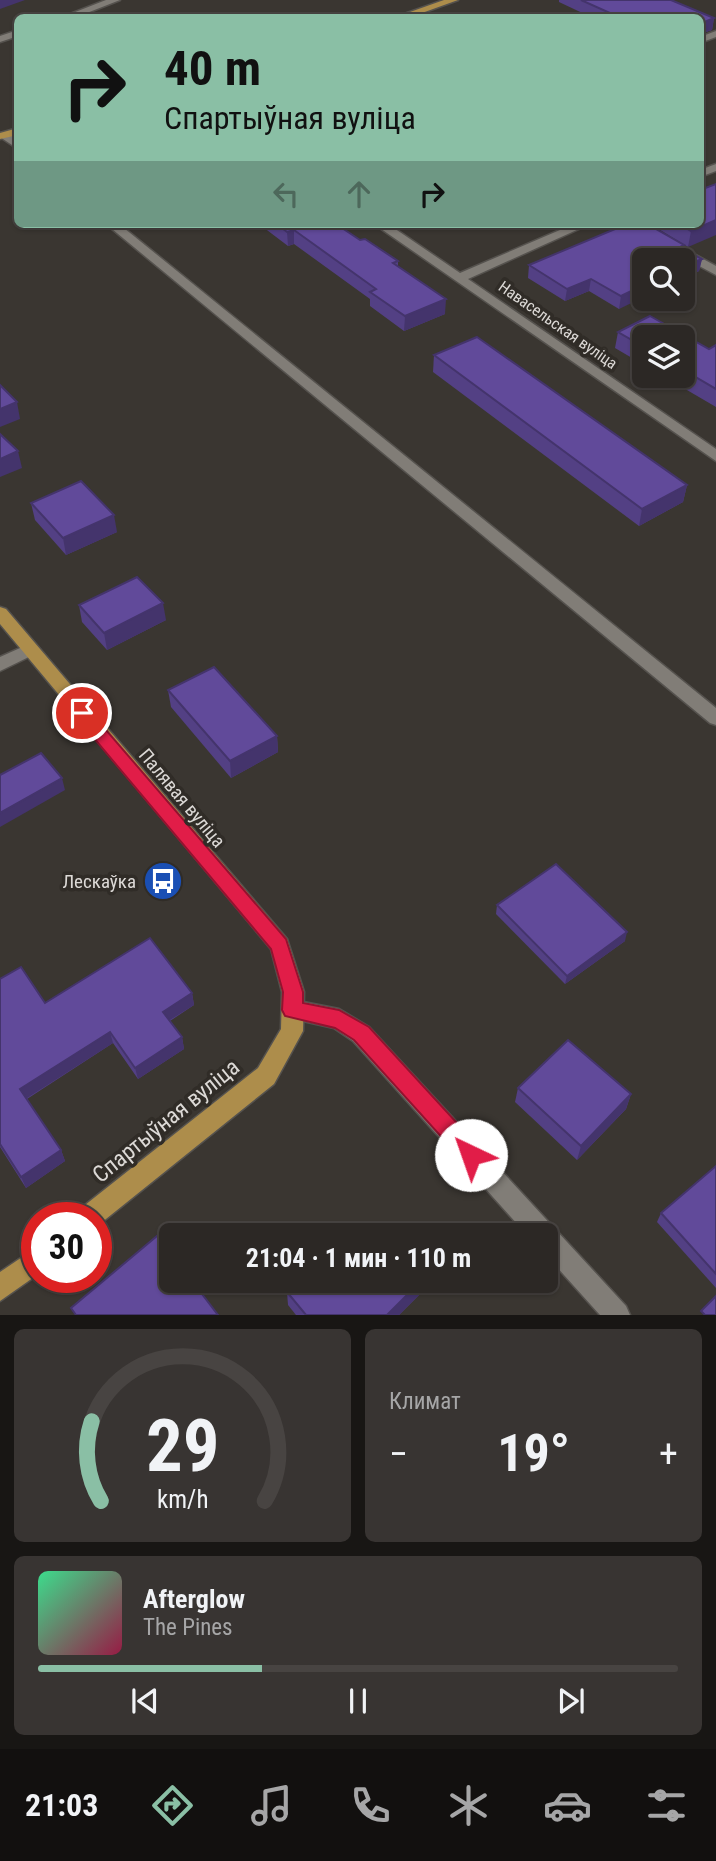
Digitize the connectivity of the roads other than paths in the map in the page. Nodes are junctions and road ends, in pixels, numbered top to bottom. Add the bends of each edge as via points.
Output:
1 (116, 0) edge
2 (453, 0) edge
3 (76, 14) edge
4 (409, 14) edge
5 (117, 228) edge
6 (386, 228) edge
7 (575, 228) edge
8 (670, 244) edge
9 (716, 271) edge
10 (459, 278) junction
11 (716, 456) edge
12 (0, 613) edge
13 (29, 650) junction
14 (0, 665) edge
15 (716, 718) edge
16 (280, 945) joint
17 (292, 1010) junction
18 (109, 1202) edge
19 (533, 1223) edge
20 (558, 1250) edge
21 (21, 1272) edge
22 (0, 1288) edge
23 (617, 1315) edge

1 - 3 street
2 - 4 main road
5 - 15 street
6 - 10 street, Навасельская вуліца
7 - 10 street
8 - 9 street
10 - 11 street, Навасельская вуліца
12 - 13 main road, Палявая вуліца
13 - 14 street
13 - 16 main road, Палявая вуліца
16 - 17 main road, Спартыўная вуліца via 293,992
17 - 18 main road, Спартыўная вуліца via 292,1031 266,1076
17 - 19 street via 339,1020 361,1034
20 - 23 street
21 - 22 main road

